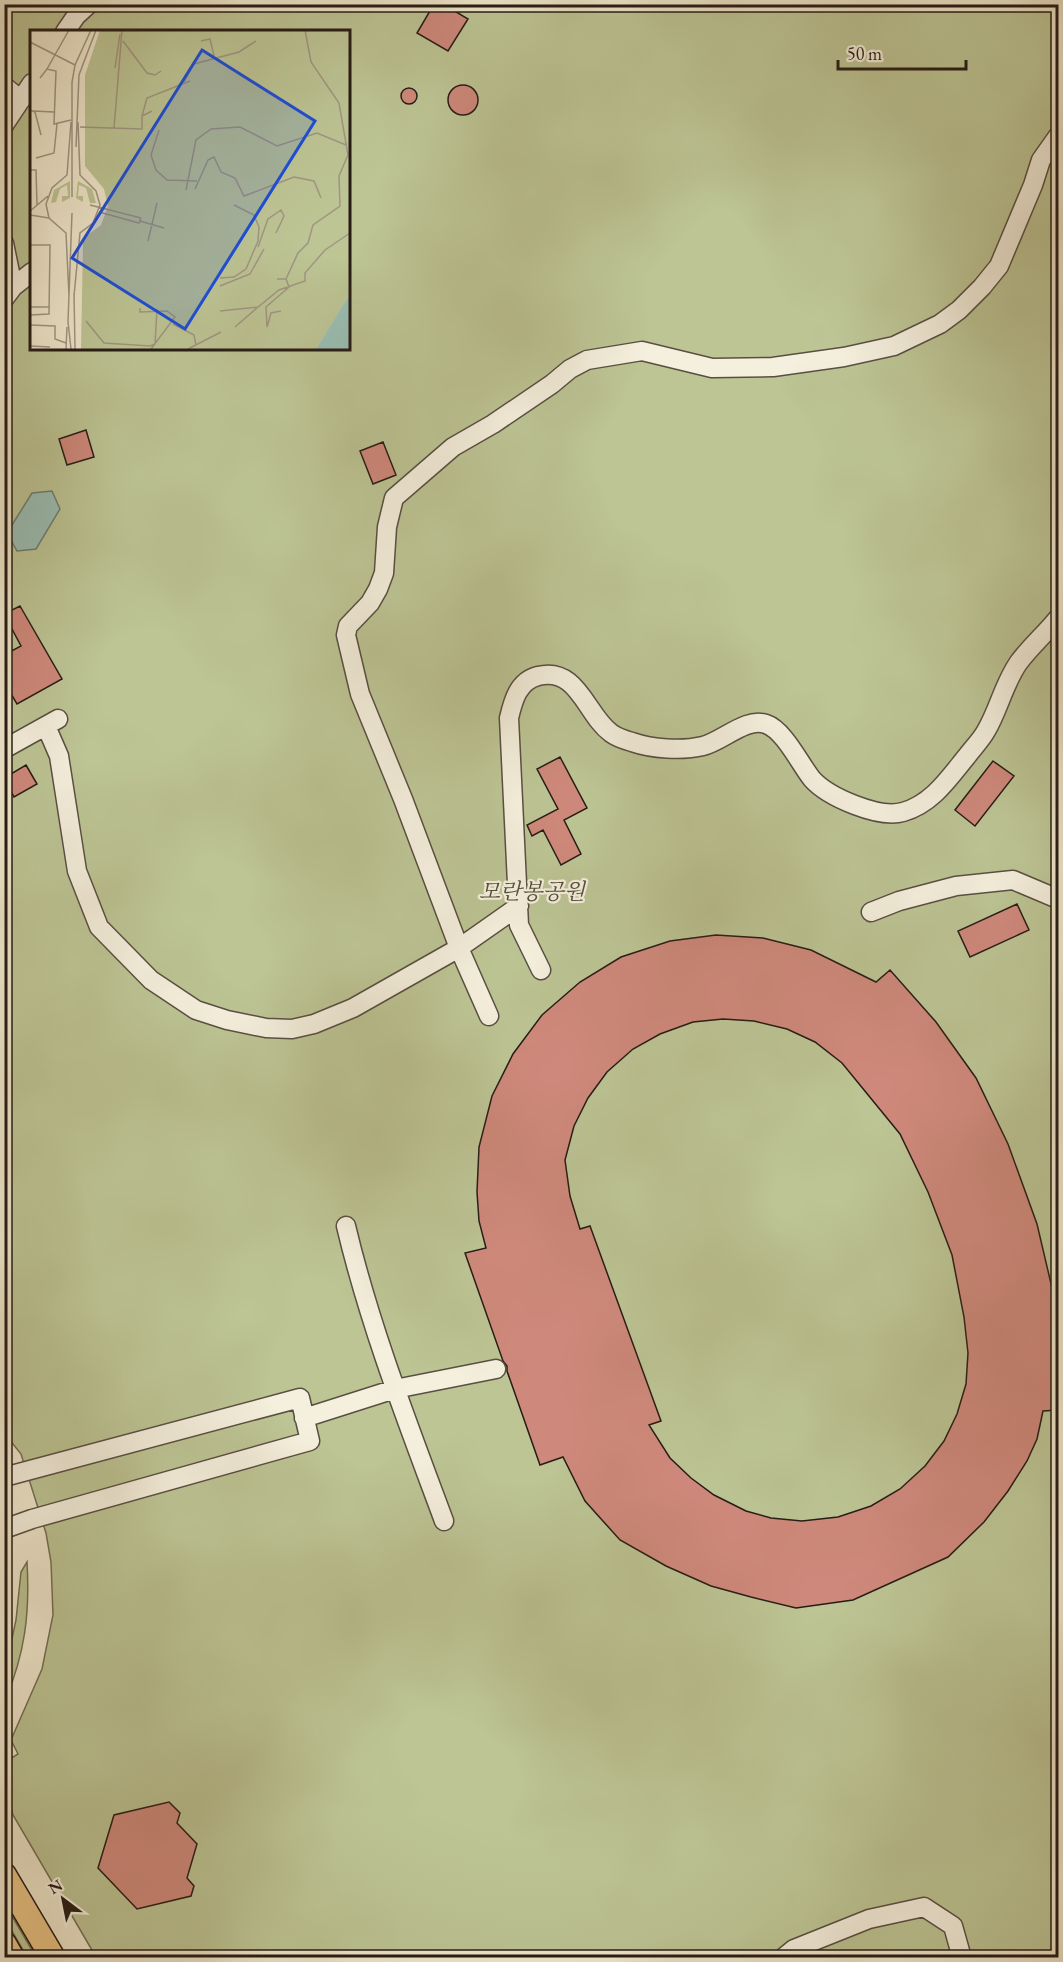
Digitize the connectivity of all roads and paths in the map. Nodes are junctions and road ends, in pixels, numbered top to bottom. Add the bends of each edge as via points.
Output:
1 (88, 4) edge
2 (67, 30) edge
3 (4, 86) edge
4 (30, 87) edge
5 (21, 100) junction
6 (4, 125) edge
7 (1059, 136) edge
8 (4, 243) edge
9 (30, 274) edge
10 (9, 293) edge
11 (1059, 618) edge
12 (4, 749) edge
13 (1059, 899) edge
14 (519, 906) junction
15 (871, 912) dead end
16 (459, 948) junction
17 (540, 969) dead end
18 (489, 1016) dead end
19 (346, 1226) dead end
20 (496, 1369) dead end
21 (395, 1389) junction
22 (304, 1418) junction
23 (4, 1477) edge
24 (444, 1521) dead end
25 (4, 1529) edge
26 (4, 1875) edge
27 (4, 1944) edge
28 (792, 1955) edge
29 (12, 1958) edge
30 (53, 1958) edge
31 (962, 1958) edge

1 - 2 lane
3 - 5 lane
4 - 5 lane
5 - 6 lane
7 - 16 lane via 1041,160 999,266 959,310 940,324 886,348 773,367 712,368 642,351 587,360 453,447 394,498 387,527 384,573 378,589 348,626 346,635 360,694
8 - 10 lane
9 - 10 lane
11 - 14 lane via 1019,662 986,732 941,788 902,813 858,806 826,790 767,724 740,727 702,746 678,748 632,743 612,734 565,679 550,674 536,676 514,696 509,718
12 - 16 lane via 52,722 77,871 99,927 151,980 196,1010 266,1028 292,1029 314,1024 353,1008
13 - 15 lane via 1012,880 956,886
14 - 16 lane
14 - 17 lane via 519,925
16 - 18 lane
19 - 21 lane
20 - 21 lane
21 - 22 lane
21 - 24 lane
22 - 23 lane via 300,1398
22 - 25 lane via 310,1441
26 - 30 main road
27 - 29 main road
28 - 31 lane via 869,1918 924,1907 952,1926

